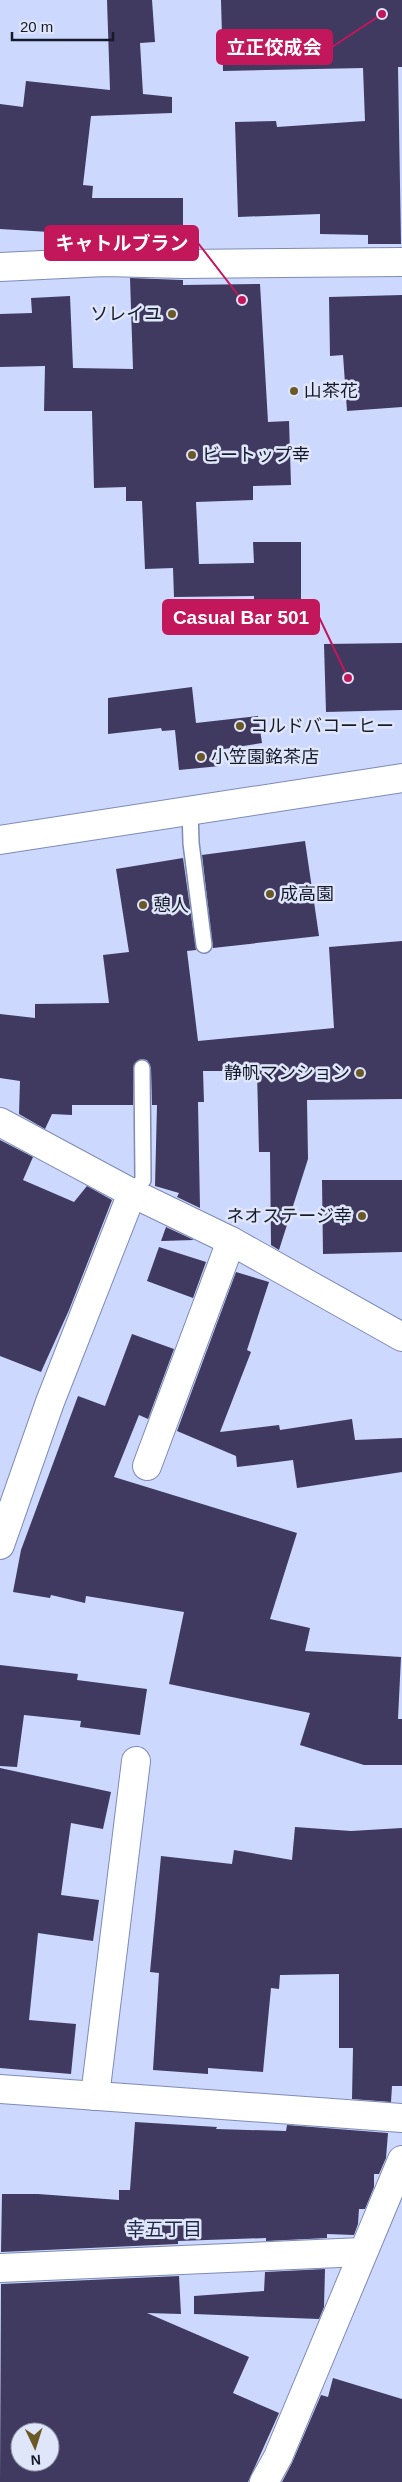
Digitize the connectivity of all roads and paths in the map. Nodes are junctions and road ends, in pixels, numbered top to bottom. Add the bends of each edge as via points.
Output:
1 (402, 262) edge
2 (0, 267) edge
3 (402, 778) edge
4 (190, 809) junction
5 (0, 840) edge
6 (204, 945) dead end
7 (142, 1068) dead end
8 (0, 1122) edge
9 (132, 1194) junction
10 (231, 1241) junction
11 (402, 1337) edge
12 (148, 1466) dead end
13 (0, 1545) edge
14 (136, 1761) dead end
15 (0, 2090) edge
16 (95, 2096) junction
17 (402, 2118) edge
18 (402, 2160) edge
19 (362, 2252) junction
20 (0, 2268) edge
21 (264, 2482) edge

1 - 2 street via 105,262
3 - 4 street
4 - 5 street
4 - 6 lane
7 - 9 lane via 143,1180
8 - 9 street
9 - 10 street
9 - 13 street via 50,1402
10 - 11 street
10 - 12 street
14 - 16 street
15 - 16 street
16 - 17 street
18 - 19 street
19 - 20 street
19 - 21 street via 278,2457

